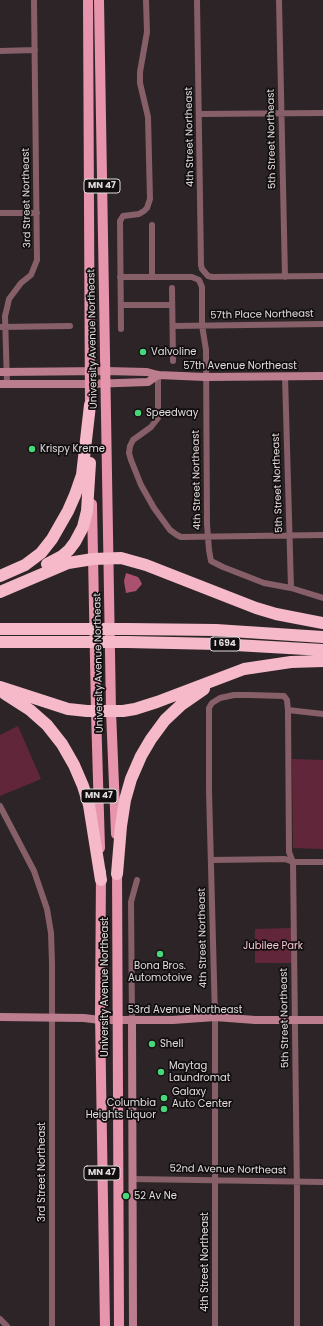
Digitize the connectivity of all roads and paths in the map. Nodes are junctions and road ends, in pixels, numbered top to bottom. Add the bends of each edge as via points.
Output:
1 (34, 0) edge
2 (88, 0) edge
3 (99, 0) edge
4 (146, 0) edge
5 (197, 0) edge
6 (279, 0) edge
7 (35, 50) junction
8 (0, 51) edge
9 (323, 113) edge
10 (200, 114) junction
11 (281, 114) junction
12 (37, 213) junction
13 (0, 214) edge
14 (152, 225) dead end
15 (323, 276) edge
16 (120, 277) junction
17 (152, 277) junction
18 (285, 277) junction
19 (172, 288) dead end
20 (121, 305) junction
21 (172, 305) junction
22 (323, 324) edge
23 (202, 325) junction
24 (70, 326) dead end
25 (172, 326) junction
26 (3, 327) edge
27 (121, 329) dead end
28 (173, 361) dead end
29 (106, 371) junction
30 (4, 372) edge
31 (90, 372) junction
32 (158, 375) junction
33 (285, 376) junction
34 (323, 376) edge
35 (205, 377) junction
36 (105, 383) junction
37 (4, 384) edge
38 (90, 384) junction
39 (90, 405) junction
40 (90, 456) junction
41 (289, 535) junction
42 (323, 535) edge
43 (208, 537) junction
44 (93, 558) junction
45 (109, 558) junction
46 (0, 576) edge
47 (0, 585) edge
48 (291, 588) junction
49 (0, 592) edge
50 (323, 598) edge
51 (323, 623) edge
52 (0, 629) edge
53 (323, 637) edge
54 (0, 642) edge
55 (323, 650) edge
56 (323, 661) edge
57 (254, 667) junction
58 (0, 687) edge
59 (0, 692) edge
60 (288, 710) junction
61 (112, 711) junction
62 (96, 712) junction
63 (323, 714) edge
64 (0, 806) edge
65 (211, 860) junction
66 (293, 862) junction
67 (323, 862) edge
68 (117, 874) junction
69 (101, 880) junction
70 (137, 880) dead end
71 (0, 1017) edge
72 (52, 1017) junction
73 (215, 1017) junction
74 (100, 1020) junction
75 (118, 1020) junction
76 (132, 1020) junction
77 (295, 1020) junction
78 (323, 1020) edge
79 (133, 1179) junction
80 (215, 1180) junction
81 (296, 1181) junction
82 (323, 1182) edge
83 (0, 1319) edge
84 (6, 1326) edge
85 (52, 1326) edge
86 (104, 1326) edge
87 (119, 1326) edge
88 (133, 1326) edge
89 (215, 1326) edge
90 (297, 1326) edge

1 - 7 street, 3rd Street Northeast
2 - 31 main road, University Avenue Northeast / MN 47
3 - 29 main road, University Avenue Northeast / MN 47
4 - 16 street via 147,32 140,78 148,117 150,199 144,211 123,216 120,221
5 - 10 street, 4th Street Northeast
6 - 11 street, 5th Street Northeast
7 - 8 street
7 - 12 street, 3rd Street Northeast
9 - 11 street
10 - 11 street
10 - 18 street, 4th Street Northeast via 201,265 205,273 212,277
11 - 18 street, 5th Street Northeast
12 - 13 street
12 - 26 street, 3rd Street Northeast via 35,268 9,299
14 - 17 street
15 - 18 street
16 - 17 street
16 - 20 street
17 - 23 street, 4th Street Northeast via 192,277 199,280 202,287
19 - 21 street
20 - 21 street
20 - 27 street
21 - 25 street
22 - 23 street, 57th Place Northeast
23 - 25 street, 57th Place Northeast
23 - 35 street, 4th Street Northeast via 206,350
24 - 26 street
25 - 28 street
26 - 30 street, 3rd Street Northeast
29 - 31 street, 57th Avenue Northeast
29 - 32 street, 57th Avenue Northeast via 147,372
29 - 36 main road, University Avenue Northeast / MN 47
30 - 31 street, 57th Avenue Northeast
30 - 37 street, 3rd Street Northeast
31 - 38 main road, University Avenue Northeast / MN 47
32 - 35 street, 57th Avenue Northeast
32 - 36 street, 57th Avenue Northeast via 148,382
32 - 43 street via 158,418 130,446 131,460 141,485 170,530 181,537
33 - 34 street, 57th Avenue Northeast
33 - 35 street, 57th Avenue Northeast
33 - 41 street, 5th Street Northeast
35 - 43 street, 4th Street Northeast
36 - 38 street, 57th Avenue Northeast
36 - 45 main road, University Avenue Northeast / MN 47
37 - 38 street, 57th Avenue Northeast
38 - 39 main road, University Avenue Northeast / MN 47
39 - 40 main road, University Avenue Northeast / MN 47
39 - 46 highway via 82,476 68,511 41,553 22,567
40 - 44 main road, University Avenue Northeast / MN 47
40 - 47 highway via 86,517 75,542 54,561
41 - 42 street
41 - 43 street
41 - 48 street, 5th Street Northeast
43 - 48 street, 4th Street Northeast via 211,561 264,583
44 - 45 highway
44 - 49 highway via 68,563
44 - 62 main road, University Avenue Northeast / MN 47
45 - 51 highway via 146,564 256,608
45 - 61 main road, University Avenue Northeast / MN 47
48 - 50 street
52 - 53 highway, I 694, bridge via 216,630
54 - 55 highway, I 694, bridge via 218,644
56 - 57 highway
57 - 61 highway via 150,705
57 - 68 highway via 228,677 195,695 173,712 151,739 135,768 125,800
58 - 62 highway via 68,709
59 - 69 highway via 42,721 58,739 74,765 89,805
60 - 63 street
60 - 65 street, 4th Street Northeast via 284,696 249,695 220,698 209,708
60 - 66 street, 5th Street Northeast via 289,852
61 - 62 highway
61 - 68 main road, University Avenue Northeast / MN 47
62 - 69 main road, University Avenue Northeast / MN 47
64 - 72 street, 3rd Street Northeast via 34,871 47,909 51,933
65 - 66 street via 285,859
65 - 73 street, 4th Street Northeast
66 - 67 street
66 - 77 street, 5th Street Northeast
68 - 75 main road, University Avenue Northeast / MN 47
69 - 74 main road, University Avenue Northeast / MN 47
70 - 76 street via 131,902
71 - 72 street, 53rd Avenue Northeast
72 - 74 street, 53rd Avenue Northeast
72 - 85 street, 3rd Street Northeast
73 - 76 street, 53rd Avenue Northeast
73 - 77 street, 53rd Avenue Northeast
73 - 80 street, 4th Street Northeast
74 - 75 street, 53rd Avenue Northeast
74 - 86 main road, University Avenue Northeast / MN 47
75 - 76 street, 53rd Avenue Northeast
75 - 87 main road, University Avenue Northeast / MN 47
76 - 79 street
77 - 78 street, 53rd Avenue Northeast
77 - 81 street, 5th Street Northeast
79 - 80 street, 52nd Avenue Northeast
79 - 88 street
80 - 81 street, 52nd Avenue Northeast
80 - 89 street, 4th Street Northeast
81 - 82 street, 52nd Avenue Northeast
81 - 90 street, 5th Street Northeast
83 - 84 street

